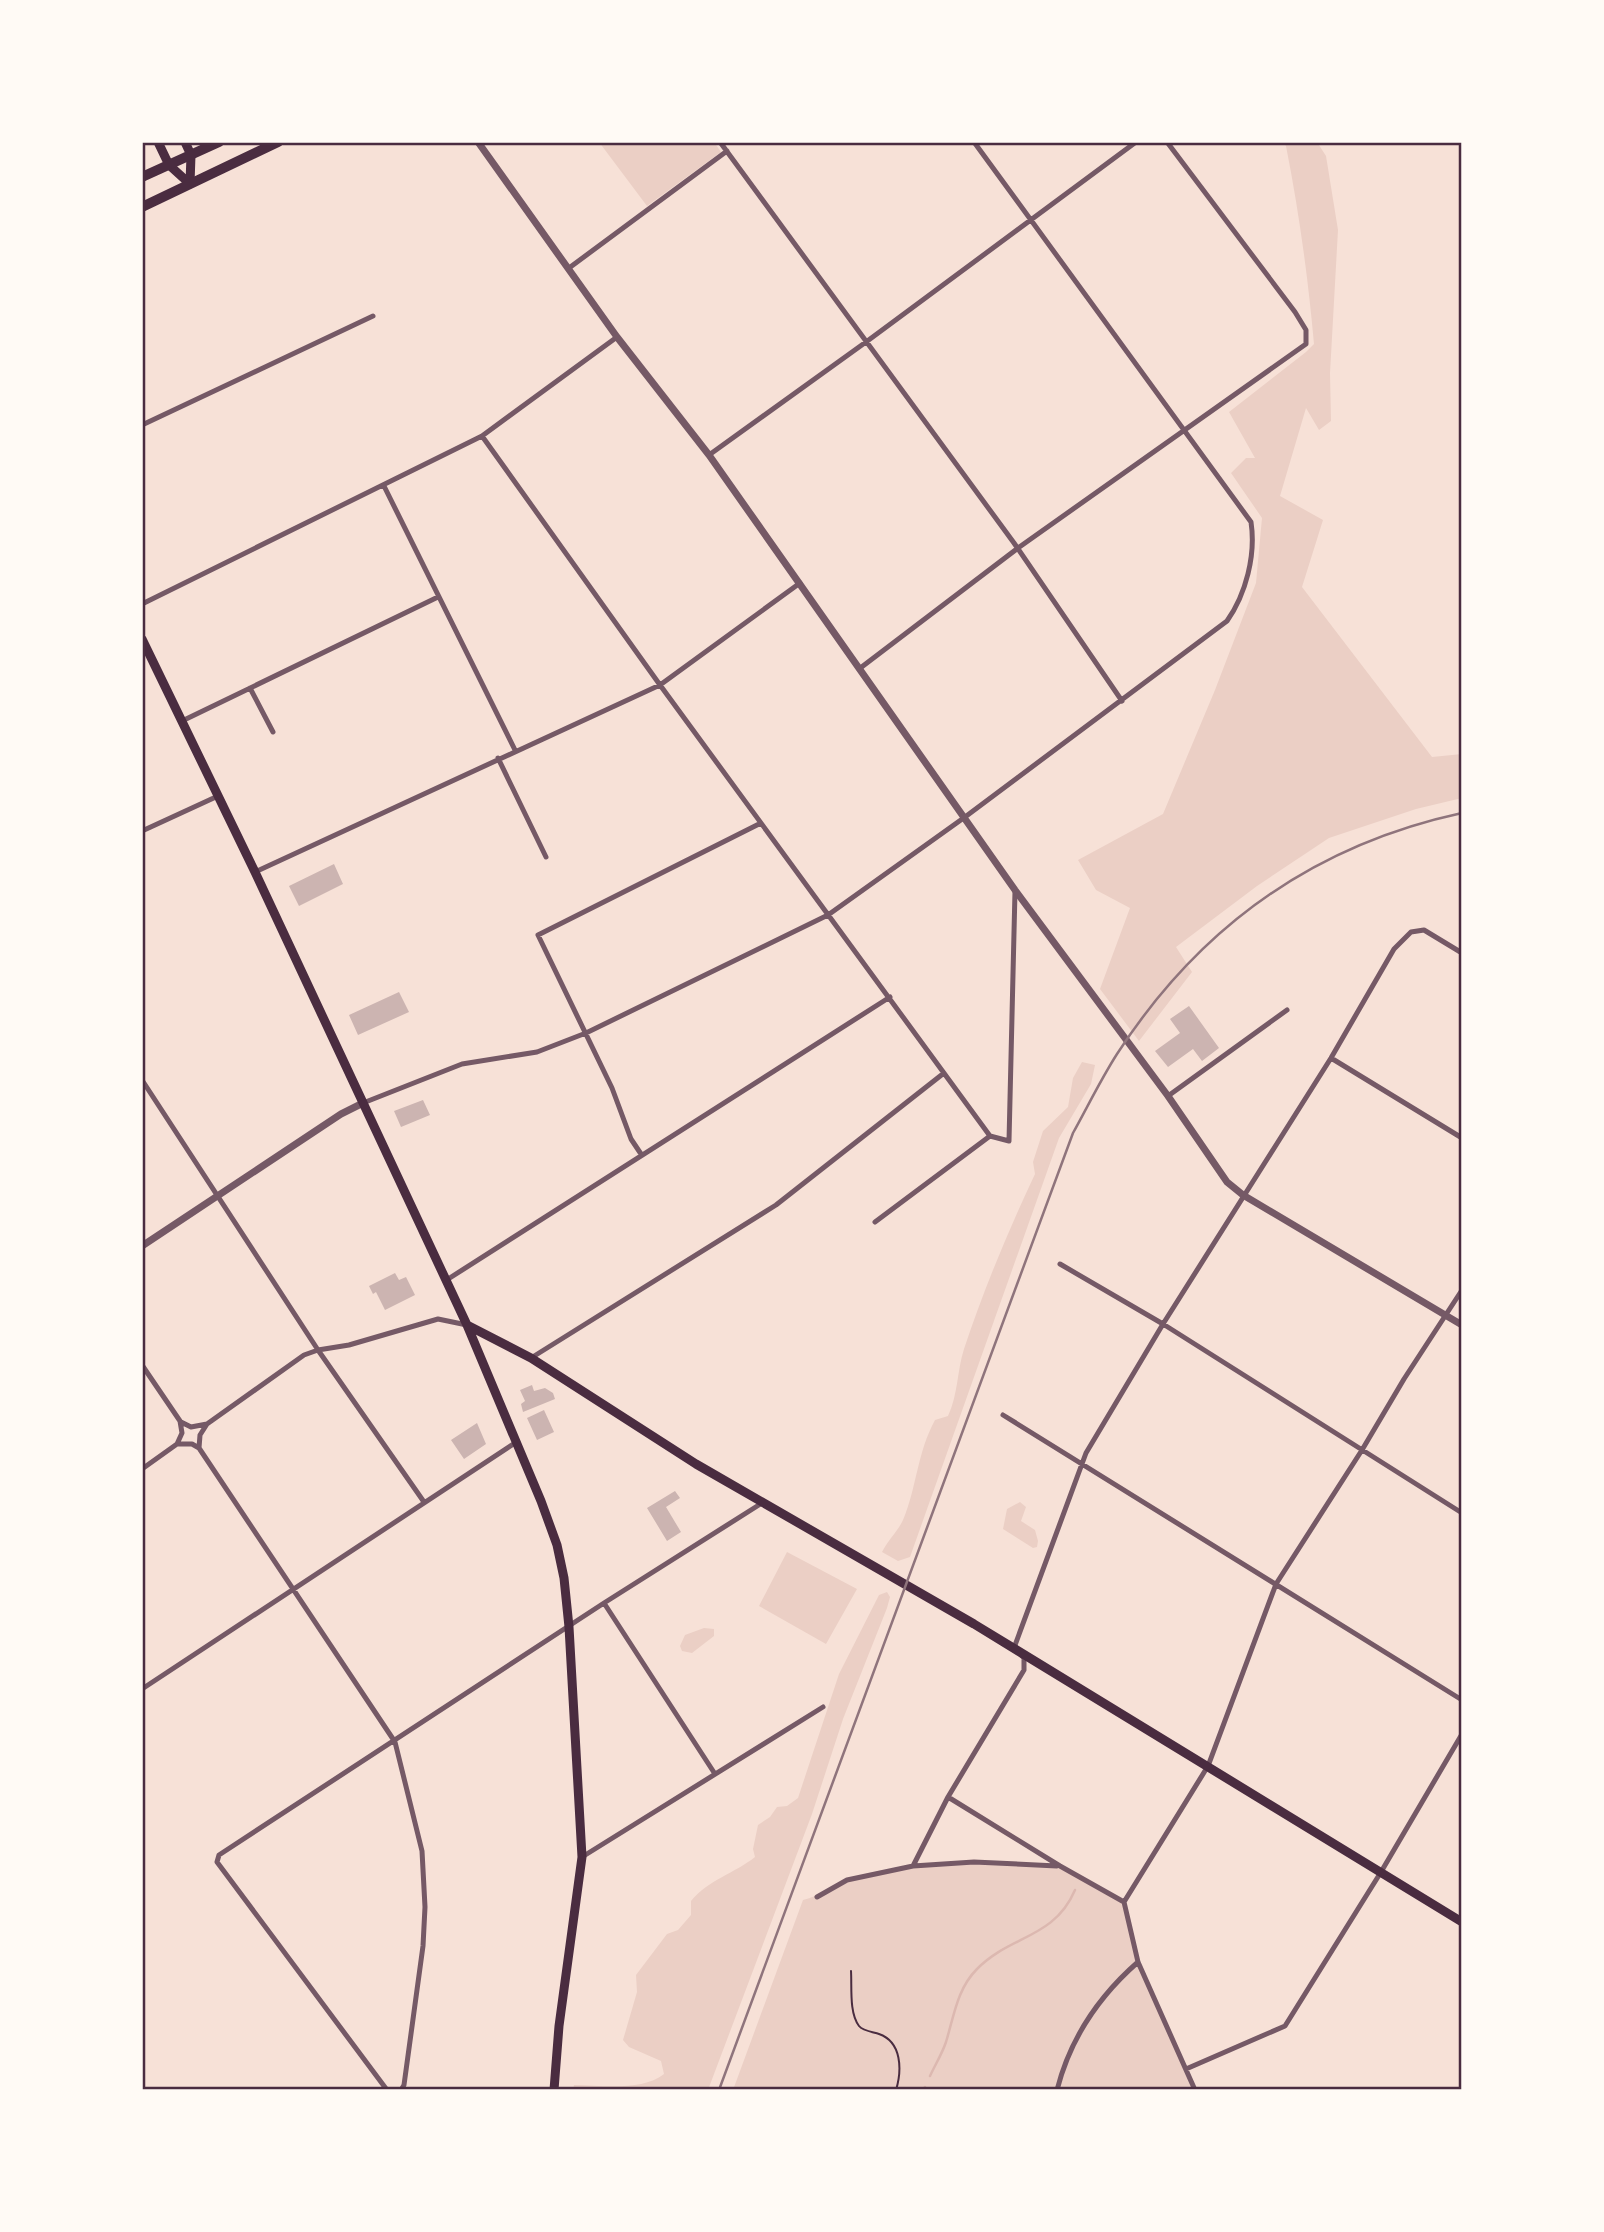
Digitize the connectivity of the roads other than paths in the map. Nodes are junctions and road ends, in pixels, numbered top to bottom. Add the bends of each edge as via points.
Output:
1 (158, 142) edge
2 (185, 142) edge
3 (219, 142) edge
4 (278, 142) edge
5 (478, 142) edge
6 (720, 142) edge
7 (974, 142) edge
8 (1136, 142) edge
9 (1167, 142) edge
10 (727, 151) junction
11 (191, 155) junction
12 (169, 165) junction
13 (142, 177) edge
14 (190, 184) junction
15 (142, 207) edge
16 (1031, 219) junction
17 (569, 268) junction
18 (373, 316) dead end
19 (617, 337) junction
20 (866, 342) junction
21 (142, 425) edge
22 (1184, 431) junction
23 (482, 436) junction
24 (709, 455) junction
25 (384, 486) junction
26 (1018, 548) junction
27 (800, 583) junction
28 (438, 597) junction
29 (142, 604) edge
30 (142, 639) edge
31 (859, 669) junction
32 (660, 685) junction
33 (250, 688) junction
34 (1122, 701) junction
35 (182, 721) junction
36 (274, 732) dead end
37 (515, 750) junction
38 (498, 758) junction
39 (218, 796) junction
40 (965, 817) junction
41 (761, 822) junction
42 (142, 831) edge
43 (546, 857) dead end
44 (256, 872) junction
45 (1015, 890) junction
46 (828, 915) junction
47 (1462, 953) edge
48 (890, 997) junction
49 (1287, 1010) dead end
50 (586, 1033) junction
51 (1331, 1058) junction
52 (944, 1073) junction
53 (142, 1080) edge
54 (1168, 1096) junction
55 (363, 1103) junction
56 (990, 1136) junction
57 (1462, 1138) edge
58 (641, 1154) junction
59 (217, 1195) junction
60 (1243, 1195) junction
61 (875, 1222) dead end
62 (142, 1246) edge
63 (1060, 1264) dead end
64 (445, 1281) junction
65 (1462, 1290) edge
66 (1447, 1315) junction
67 (1163, 1324) junction
68 (467, 1325) junction
69 (1462, 1325) edge
70 (318, 1350) junction
71 (531, 1358) junction
72 (142, 1365) edge
73 (1003, 1415) dead end
74 (180, 1421) junction
75 (207, 1424) junction
76 (515, 1443) junction
77 (177, 1444) junction
78 (199, 1448) junction
79 (1362, 1450) junction
80 (1081, 1464) junction
81 (142, 1469) edge
82 (424, 1502) junction
83 (762, 1503) junction
84 (1462, 1513) edge
85 (1276, 1584) junction
86 (292, 1589) junction
87 (604, 1603) junction
88 (569, 1627) junction
89 (1014, 1648) junction
90 (142, 1689) edge
91 (1462, 1700) edge
92 (823, 1707) dead end
93 (1462, 1734) edge
94 (395, 1741) junction
95 (1208, 1766) junction
96 (715, 1774) junction
97 (948, 1797) junction
98 (582, 1857) junction
99 (913, 1866) junction
100 (1060, 1866) junction
101 (1381, 1872) junction
102 (817, 1897) dead end
103 (1124, 1902) junction
104 (1462, 1922) edge
105 (1138, 1962) junction
106 (1186, 2069) junction
107 (387, 2090) edge
108 (401, 2090) edge
109 (554, 2090) edge
110 (1057, 2090) edge
111 (1195, 2090) edge

1 - 12 main road
2 - 11 main road
3 - 11 highway
4 - 14 highway
5 - 17 street
6 - 10 street
7 - 16 street
8 - 16 street
9 - 22 street via 1306,330 1306,344
10 - 17 street
10 - 20 street
11 - 12 highway
11 - 14 main road
12 - 13 highway
12 - 14 main road
14 - 15 highway
16 - 20 street
16 - 22 street
17 - 19 street
18 - 21 street
19 - 23 street
19 - 24 street
20 - 24 street
20 - 26 street
22 - 26 street
22 - 34 street via 1251,522 1247,576 1239,604 1227,621
23 - 25 street
23 - 32 street
24 - 27 street
25 - 28 street
25 - 29 street
26 - 31 street
26 - 34 street
27 - 31 street
27 - 32 street
28 - 33 street
28 - 37 street
30 - 35 main road
31 - 40 street
32 - 37 street
32 - 41 street
33 - 35 street
33 - 36 street
34 - 40 street
35 - 39 main road
37 - 38 street
38 - 43 street
38 - 44 street
39 - 42 street
39 - 44 main road
40 - 45 street
40 - 46 street
41 - 46 street
41 - 50 street via 538,935
44 - 55 main road
45 - 54 street
45 - 56 street via 1009,1141
46 - 48 street
46 - 50 street
47 - 51 street via 1424,930 1411,932 1394,949
48 - 52 street
48 - 58 street
49 - 54 street
50 - 55 street via 537,1052 462,1063
50 - 58 street
51 - 57 street
51 - 60 street
52 - 56 street
52 - 71 street via 776,1205
53 - 59 street
54 - 60 street via 1227,1182
55 - 59 street
55 - 64 main road
56 - 61 street
58 - 64 street
59 - 62 street
59 - 70 street
60 - 66 street
60 - 67 street
63 - 67 street
64 - 68 main road
65 - 66 street
66 - 69 street
66 - 79 street
67 - 79 street
67 - 80 street
68 - 70 street via 438,1319
68 - 71 main road
68 - 76 main road
70 - 75 street via 304,1355
70 - 82 street
71 - 83 main road
72 - 74 street
73 - 80 street
74 - 75 street via 191,1427
74 - 77 street
75 - 78 street
76 - 82 street
76 - 88 main road via 557,1545
77 - 78 street
77 - 81 street
78 - 86 street
79 - 84 street
79 - 85 street
80 - 85 street
80 - 89 street
82 - 86 street
83 - 87 street
83 - 89 main road
85 - 91 street
85 - 95 street
86 - 90 street
86 - 94 street
87 - 88 street
87 - 96 street
88 - 94 street
88 - 98 main road
89 - 95 main road
89 - 97 street via 1024,1658 1024,1670
92 - 96 street
93 - 101 street
94 - 107 street via 219,1855 217,1862
94 - 108 street via 422,1851 425,1907
95 - 101 main road
95 - 103 street
96 - 98 street
97 - 99 street
97 - 100 street
98 - 109 main road
99 - 100 street via 974,1862
99 - 102 street via 847,1880
100 - 103 street
101 - 104 main road
101 - 106 street via 1285,2026
103 - 105 street
105 - 106 street
105 - 110 street via 1101,1998 1074,2041
106 - 111 street

